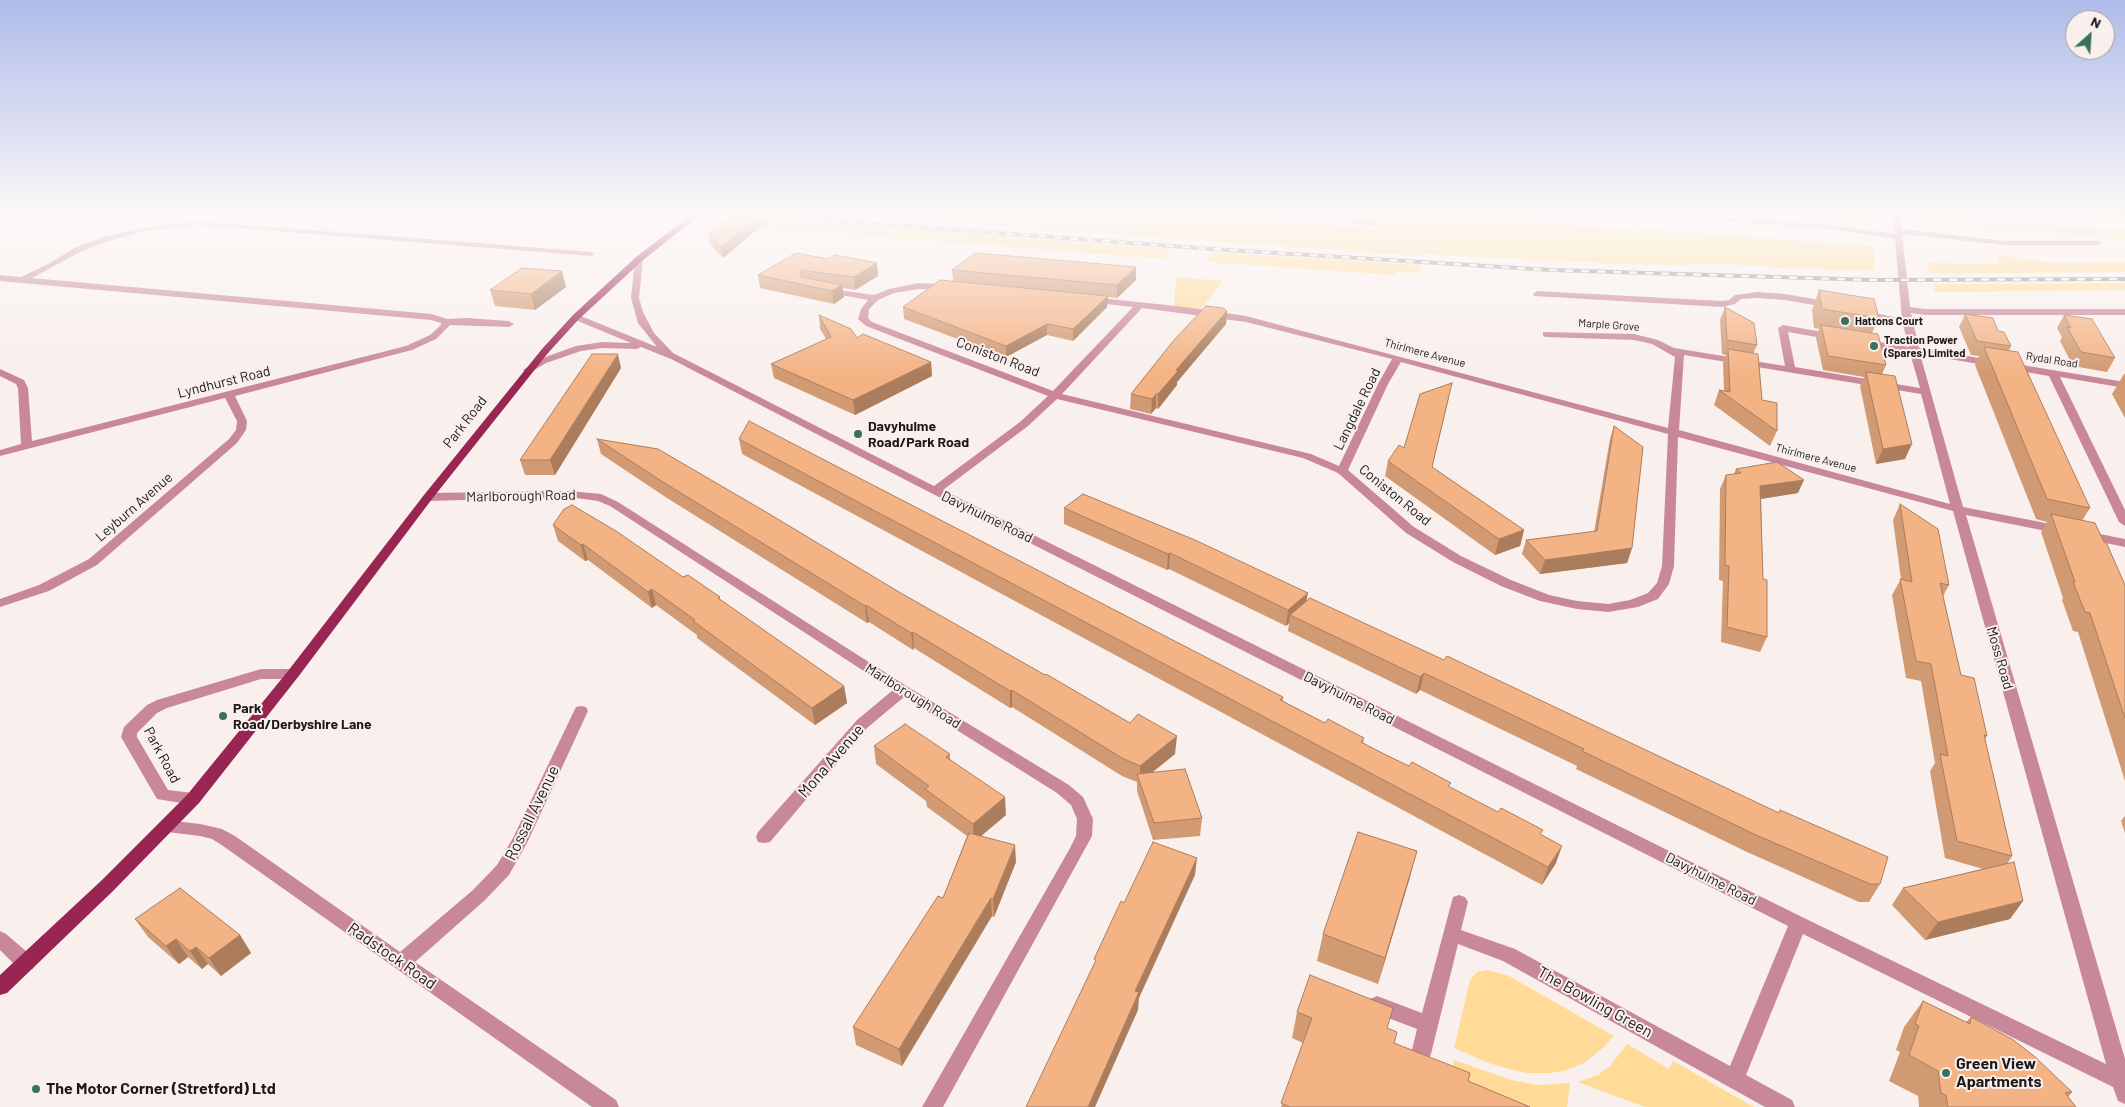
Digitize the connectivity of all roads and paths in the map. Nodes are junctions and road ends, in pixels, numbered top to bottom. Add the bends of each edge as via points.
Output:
1 (43, 270) edge
2 (627, 270) edge
3 (638, 270) edge
4 (1902, 270) edge
5 (0, 278) edge
6 (24, 278) junction
7 (816, 288) edge
8 (956, 288) edge
9 (1537, 294) dead end
10 (875, 298) junction
11 (1082, 300) edge
12 (1140, 305) junction
13 (1906, 309) junction
14 (2122, 312) edge
15 (576, 317) junction
16 (446, 322) junction
17 (2125, 322) edge
18 (1907, 323) junction
19 (509, 324) dead end
20 (1546, 334) dead end
21 (650, 348) junction
22 (1672, 350) junction
23 (1915, 351) junction
24 (674, 357) junction
25 (1398, 358) junction
26 (1790, 368) junction
27 (528, 370) junction
28 (0, 372) edge
29 (2053, 373) junction
30 (2125, 385) edge
31 (1926, 392) junction
32 (230, 395) junction
33 (1055, 395) junction
34 (1673, 432) junction
35 (26, 446) junction
36 (0, 453) edge
37 (1342, 472) junction
38 (935, 491) junction
39 (428, 497) junction
40 (1958, 509) junction
41 (2125, 522) edge
42 (2125, 543) edge
43 (0, 603) edge
44 (293, 674) junction
45 (903, 690) junction
46 (581, 711) dead end
47 (193, 799) junction
48 (167, 826) junction
49 (764, 837) dead end
50 (1459, 902) dead end
51 (1798, 922) junction
52 (1451, 934) junction
53 (0, 940) edge
54 (26, 963) junction
55 (401, 963) junction
56 (0, 987) edge
57 (1363, 1000) edge
58 (1428, 1025) junction
59 (1421, 1054) edge
60 (1735, 1078) junction
61 (2124, 1086) edge
62 (609, 1107) edge
63 (932, 1107) edge
64 (1785, 1107) edge

1 - 6 street
2 - 15 main road, Park Road
3 - 24 street via 635,298 643,323
4 - 13 street, Moss Road
5 - 6 street
6 - 16 street via 432,317
7 - 10 street
8 - 10 street via 905,288
9 - 18 street via 1590,294 1722,304 1745,295 1763,295 1801,299
10 - 33 street, Coniston Road via 865,309 864,319 870,324
11 - 12 street, Thirlmere Avenue
12 - 25 street, Thirlmere Avenue via 1246,320
12 - 33 street
13 - 14 street via 1925,312
13 - 18 street, Moss Road
14 - 17 street
15 - 21 street, Davyhulme Road
15 - 27 main road, Park Road
16 - 19 street
16 - 32 street, Lyndhurst Road via 446,326 433,337 414,346
18 - 23 street, Moss Road
20 - 22 street, Marple Grove via 1634,337
21 - 24 street, Davyhulme Road
21 - 27 street via 620,345 579,348
22 - 26 street, Marple Grove
22 - 34 street via 1680,356
23 - 26 street, Rydal Road via 1784,328
23 - 29 street, Rydal Road
23 - 31 street, Moss Road
24 - 38 street, Davyhulme Road
25 - 34 street, Thirlmere Avenue
25 - 37 street, Langdale Road
26 - 31 street, Marple Grove
27 - 39 main road, Park Road
28 - 35 street via 20,382 23,388
29 - 30 street, Rydal Road
29 - 41 street
31 - 40 street, Moss Road
32 - 35 street, Lyndhurst Road
32 - 43 street, Leyburn Avenue via 242,421 234,441 93,562 44,588
33 - 37 street, Coniston Road via 1275,446
33 - 38 street via 1008,437
34 - 37 street, Coniston Road via 1668,566 1663,584 1653,596 1634,604 1608,608 1545,598 1457,559 1410,530
34 - 40 street, Thirlmere Avenue
35 - 36 street, Lyndhurst Road
38 - 51 street, Davyhulme Road
39 - 44 main road, Park Road
39 - 45 street, Marlborough Road via 569,494 601,498
40 - 42 street, Thirlmere Avenue
40 - 61 street, Moss Road
44 - 47 main road, Park Road
44 - 47 street, Park Road via 261,674 162,704 129,731 129,737 163,795
45 - 49 street, Mona Avenue via 862,724
45 - 63 street, Marlborough Road via 1063,788 1077,801 1084,819 1084,836 1076,853
46 - 55 street, Rossall Avenue via 520,842 503,870 480,895
47 - 48 main road, Park Road
48 - 54 main road, Park Road
48 - 55 street, Radstock Road via 200,830 229,841
50 - 52 street
51 - 60 street
51 - 61 street, Davyhulme Road
52 - 58 street
52 - 60 street, The Bowling Green via 1530,966
53 - 54 street
54 - 56 main road, Park Road
55 - 62 street, Radstock Road
57 - 58 street
58 - 59 street
60 - 64 street, The Bowling Green

